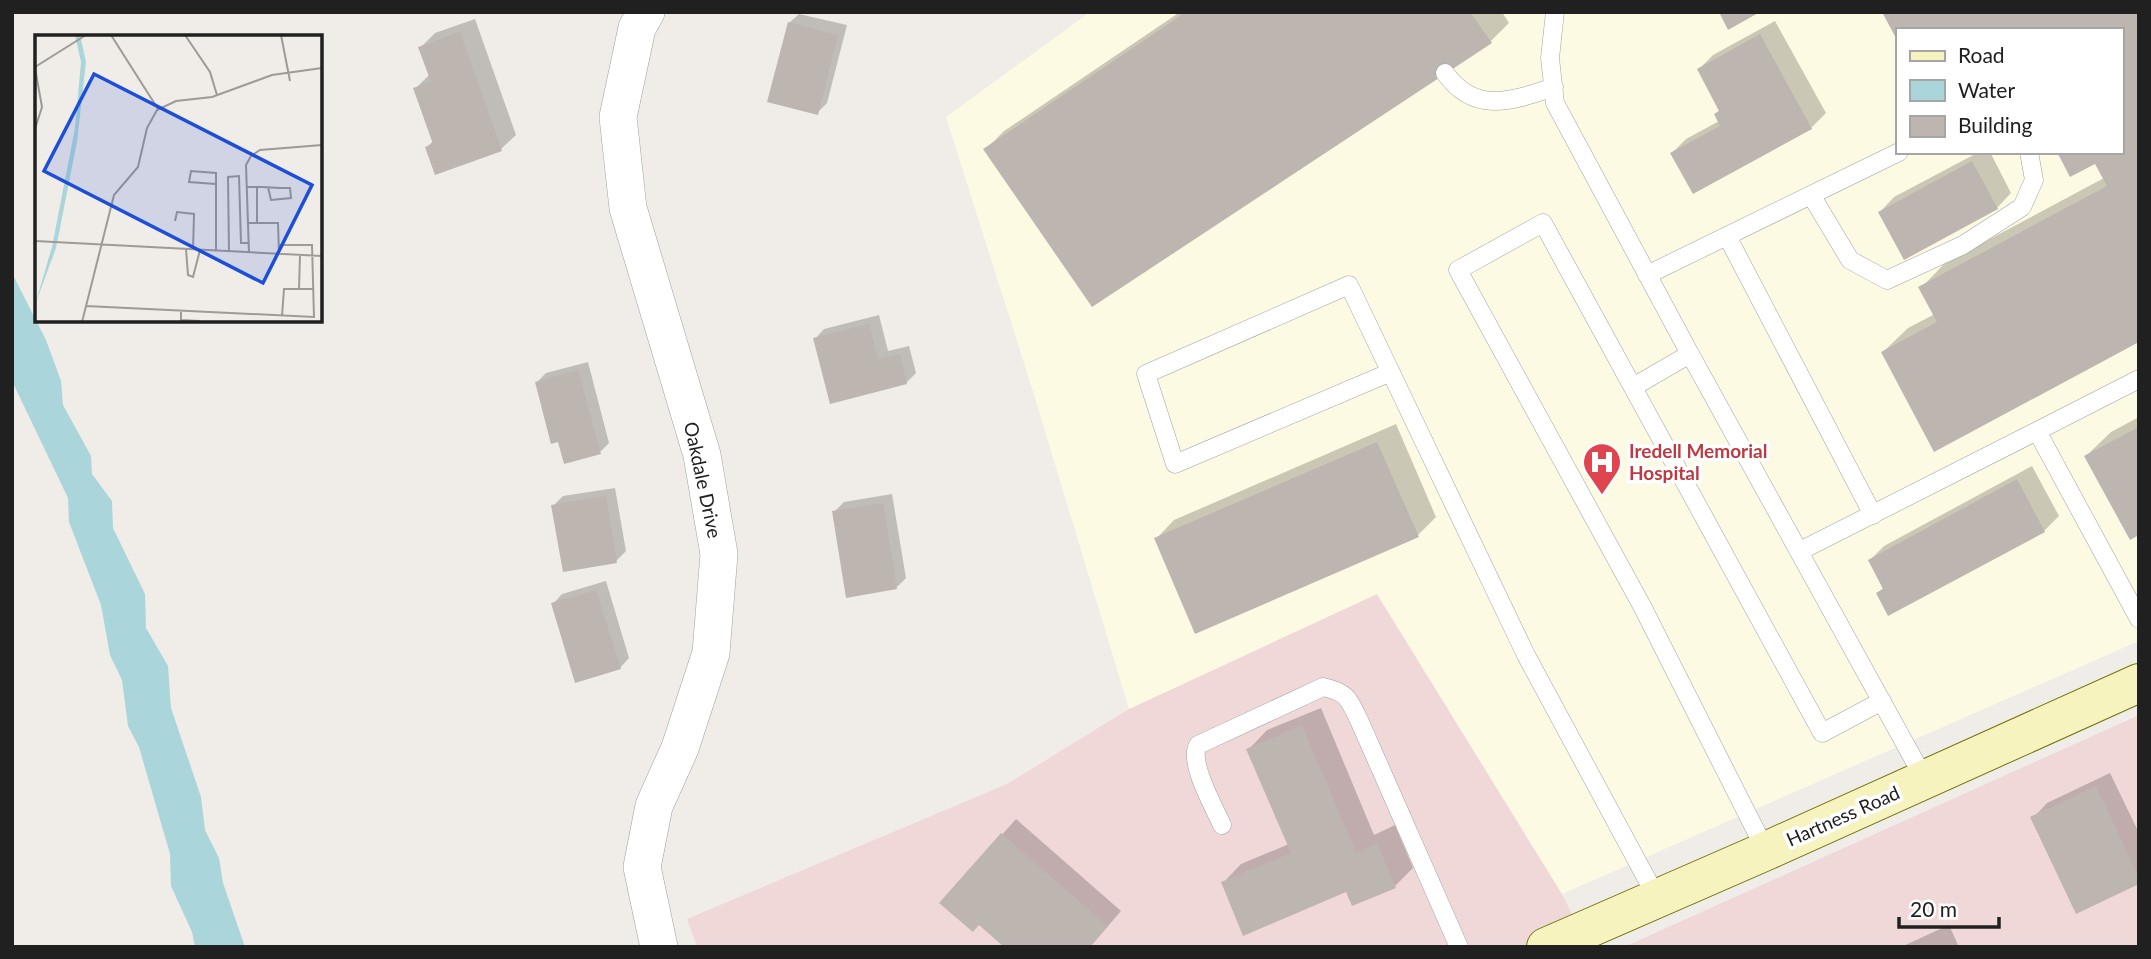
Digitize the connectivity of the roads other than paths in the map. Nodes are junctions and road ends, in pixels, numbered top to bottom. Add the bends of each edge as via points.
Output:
1 (1555, 12) edge
2 (643, 14) edge
3 (1445, 73) dead end
4 (1553, 87) junction
5 (1896, 153) edge
6 (2029, 154) edge
7 (1811, 195) junction
8 (1727, 236) junction
9 (1647, 275) junction
10 (1690, 354) junction
11 (1391, 372) junction
12 (2139, 379) edge
13 (1633, 387) junction
14 (2037, 431) junction
15 (1872, 515) junction
16 (1800, 551) junction
17 (2133, 596) edge
18 (2139, 618) edge
19 (2139, 683) edge
20 (1882, 701) junction
21 (1925, 780) junction
22 (1222, 825) dead end
23 (1766, 851) junction
24 (1657, 898) junction
25 (659, 947) edge
26 (1458, 947) edge
27 (1546, 947) edge

1 - 4 lane via 1550,58
2 - 25 street, Oakdale Drive via 618,117 628,208 702,455 719,554 711,653 680,748 654,806 642,867
3 - 4 lane via 1456,89 1475,99 1498,102
4 - 9 lane via 1555,103
5 - 7 lane
6 - 7 lane via 2034,180 2022,207 1963,245 1887,280 1850,260
7 - 8 lane
8 - 9 lane
8 - 15 lane
9 - 10 lane
10 - 13 lane
10 - 16 lane
11 - 11 lane via 1175,464 1146,374 1349,285
11 - 24 lane via 1526,655
12 - 14 lane
13 - 20 lane via 1822,733
13 - 23 lane via 1542,223 1458,270 1642,606
14 - 15 lane
14 - 17 lane
15 - 16 lane
16 - 20 lane
17 - 18 lane
19 - 21 main road, Hartness Road
20 - 21 lane
21 - 23 main road, Hartness Road
22 - 26 lane via 1196,764 1198,745 1323,687 1341,692 1359,720
23 - 24 main road, Hartness Road
24 - 27 main road, Hartness Road

